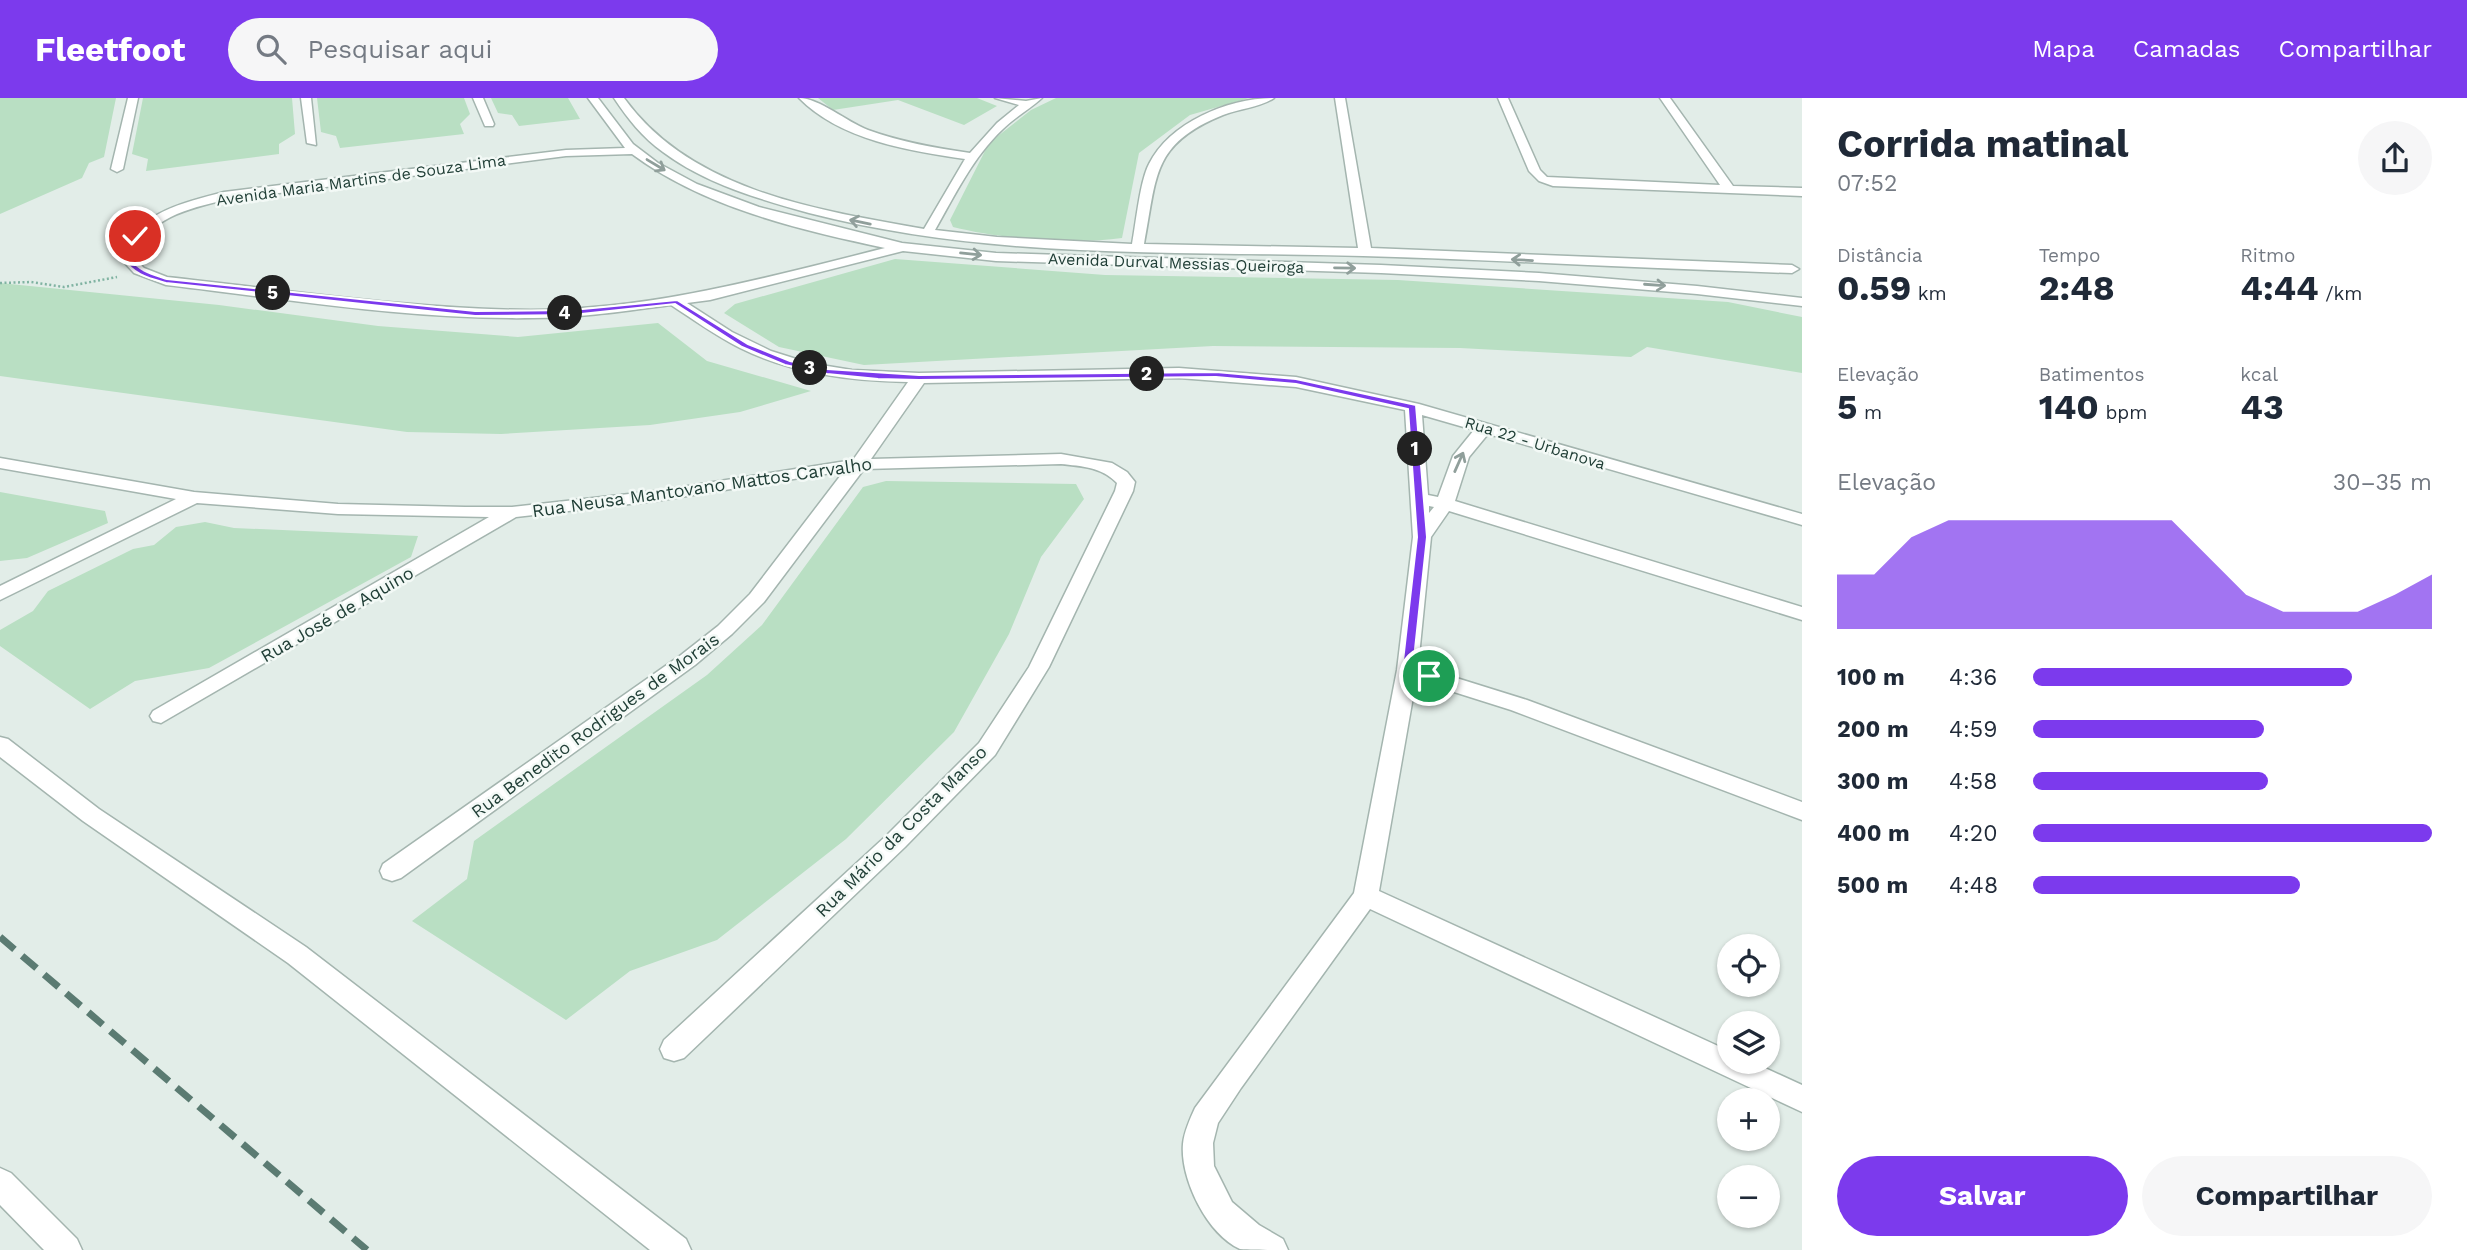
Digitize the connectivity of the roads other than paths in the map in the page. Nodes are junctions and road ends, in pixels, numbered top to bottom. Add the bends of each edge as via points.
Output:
1 (133, 98) edge
2 (306, 98) edge
3 (478, 98) edge
4 (593, 98) edge
5 (619, 98) edge
6 (804, 98) edge
7 (1000, 98) edge
8 (1269, 98) edge
9 (1340, 98) edge
10 (1503, 98) edge
11 (1665, 98) edge
12 (1032, 101) edge
13 (489, 124) dead end
14 (620, 136) junction
15 (312, 143) dead end
16 (634, 151) junction
17 (566, 153) junction
18 (971, 157) junction
19 (117, 169) dead end
20 (1729, 189) junction
21 (1799, 195) edge
22 (928, 232) junction
23 (848, 234) junction
24 (903, 247) junction
25 (1137, 249) junction
26 (1365, 252) junction
27 (815, 270) junction
28 (1795, 280) edge
29 (677, 302) junction
30 (1802, 302) edge
31 (919, 378) junction
32 (1413, 407) junction
33 (1485, 428) junction
34 (0, 463) edge
35 (859, 464) junction
36 (1111, 470) joint
37 (194, 497) junction
38 (1418, 498) junction
39 (1445, 504) junction
40 (512, 512) junction
41 (1802, 520) edge
42 (1422, 537) junction
43 (0, 594) edge
44 (1802, 614) edge
45 (1407, 670) junction
46 (161, 716) dead end
47 (0, 745) edge
48 (1802, 811) edge
49 (392, 871) dead end
50 (1366, 896) junction
51 (674, 1049) dead end
52 (1802, 1098) edge
53 (0, 1183) edge
54 (66, 1250) edge
55 (675, 1250) edge
56 (1272, 1250) edge

1 - 19 street
2 - 15 street
3 - 13 street
4 - 14 street, Avenida Durval Messias Queiroga
22 -> 5 street, Avenida Durval Messias Queiroga via 836,216 718,178 653,140
6 - 18 street via 868,134
7 - 12 street
8 - 25 street via 1203,121 1177,136 1159,154
9 - 26 street
10 - 20 street via 1538,175 1553,183
11 - 20 street
12 - 18 street via 993,130
14 - 16 street, Avenida Durval Messias Queiroga
14 - 17 street, Avenida Maria Martins de Souza Lima
16 - 17 street, Avenida Maria Martins de Souza Lima
16 -> 23 street, Avenida Durval Messias Queiroga via 724,200
17 - 29 street, Avenida Maria Martins de Souza Lima via 239,193 165,216 144,228 128,247 127,258 138,271 166,281 475,313 572,312
18 - 22 street
20 - 21 street
22 - 25 street, Avenida Durval Messias Queiroga
23 - 24 street, Avenida Durval Messias Queiroga
23 - 27 street via 840,252
24 - 27 street
24 -> 30 street, Avenida Durval Messias Queiroga via 1142,264 1379,269 1587,280 1693,287
25 - 26 street, Avenida Durval Messias Queiroga
28 -> 26 street, Avenida Durval Messias Queiroga
27 - 29 street
29 - 31 street, Rua 22 - Urbanova via 733,339 788,363 852,374
31 - 32 street, Rua 22 - Urbanova via 1179,373 1266,378
31 - 35 street, Rua Benedito Rodrigues de Morais
32 - 33 street, Rua 22 - Urbanova
32 - 38 street
39 -> 33 street via 1461,456
33 - 41 street, Rua 22 - Urbanova
34 - 37 street, Rua Neusa Mantovano Mattos Carvalho
35 - 36 street, Rua Neusa Mantovano Mattos Carvalho via 1061,459
35 - 40 street, Rua Neusa Mantovano Mattos Carvalho via 656,496
35 - 49 street, Rua Benedito Rodrigues de Morais via 757,598 725,630
36 - 51 street, Rua Mário da Costa Manso via 1122,475 1124,491 1039,667 987,748 896,841
37 - 40 street, Rua Neusa Mantovano Mattos Carvalho via 338,509
37 - 43 street
38 - 39 street
38 - 42 street
39 - 42 street
39 - 44 street
40 - 46 street, Rua José de Aquino
42 - 45 street
45 - 48 street via 1519,705
45 - 50 street
47 - 55 street via 91,815 297,955
50 - 52 street
50 - 56 street via 1231,1079 1205,1118 1198,1143 1199,1166 1222,1213
53 - 54 street

